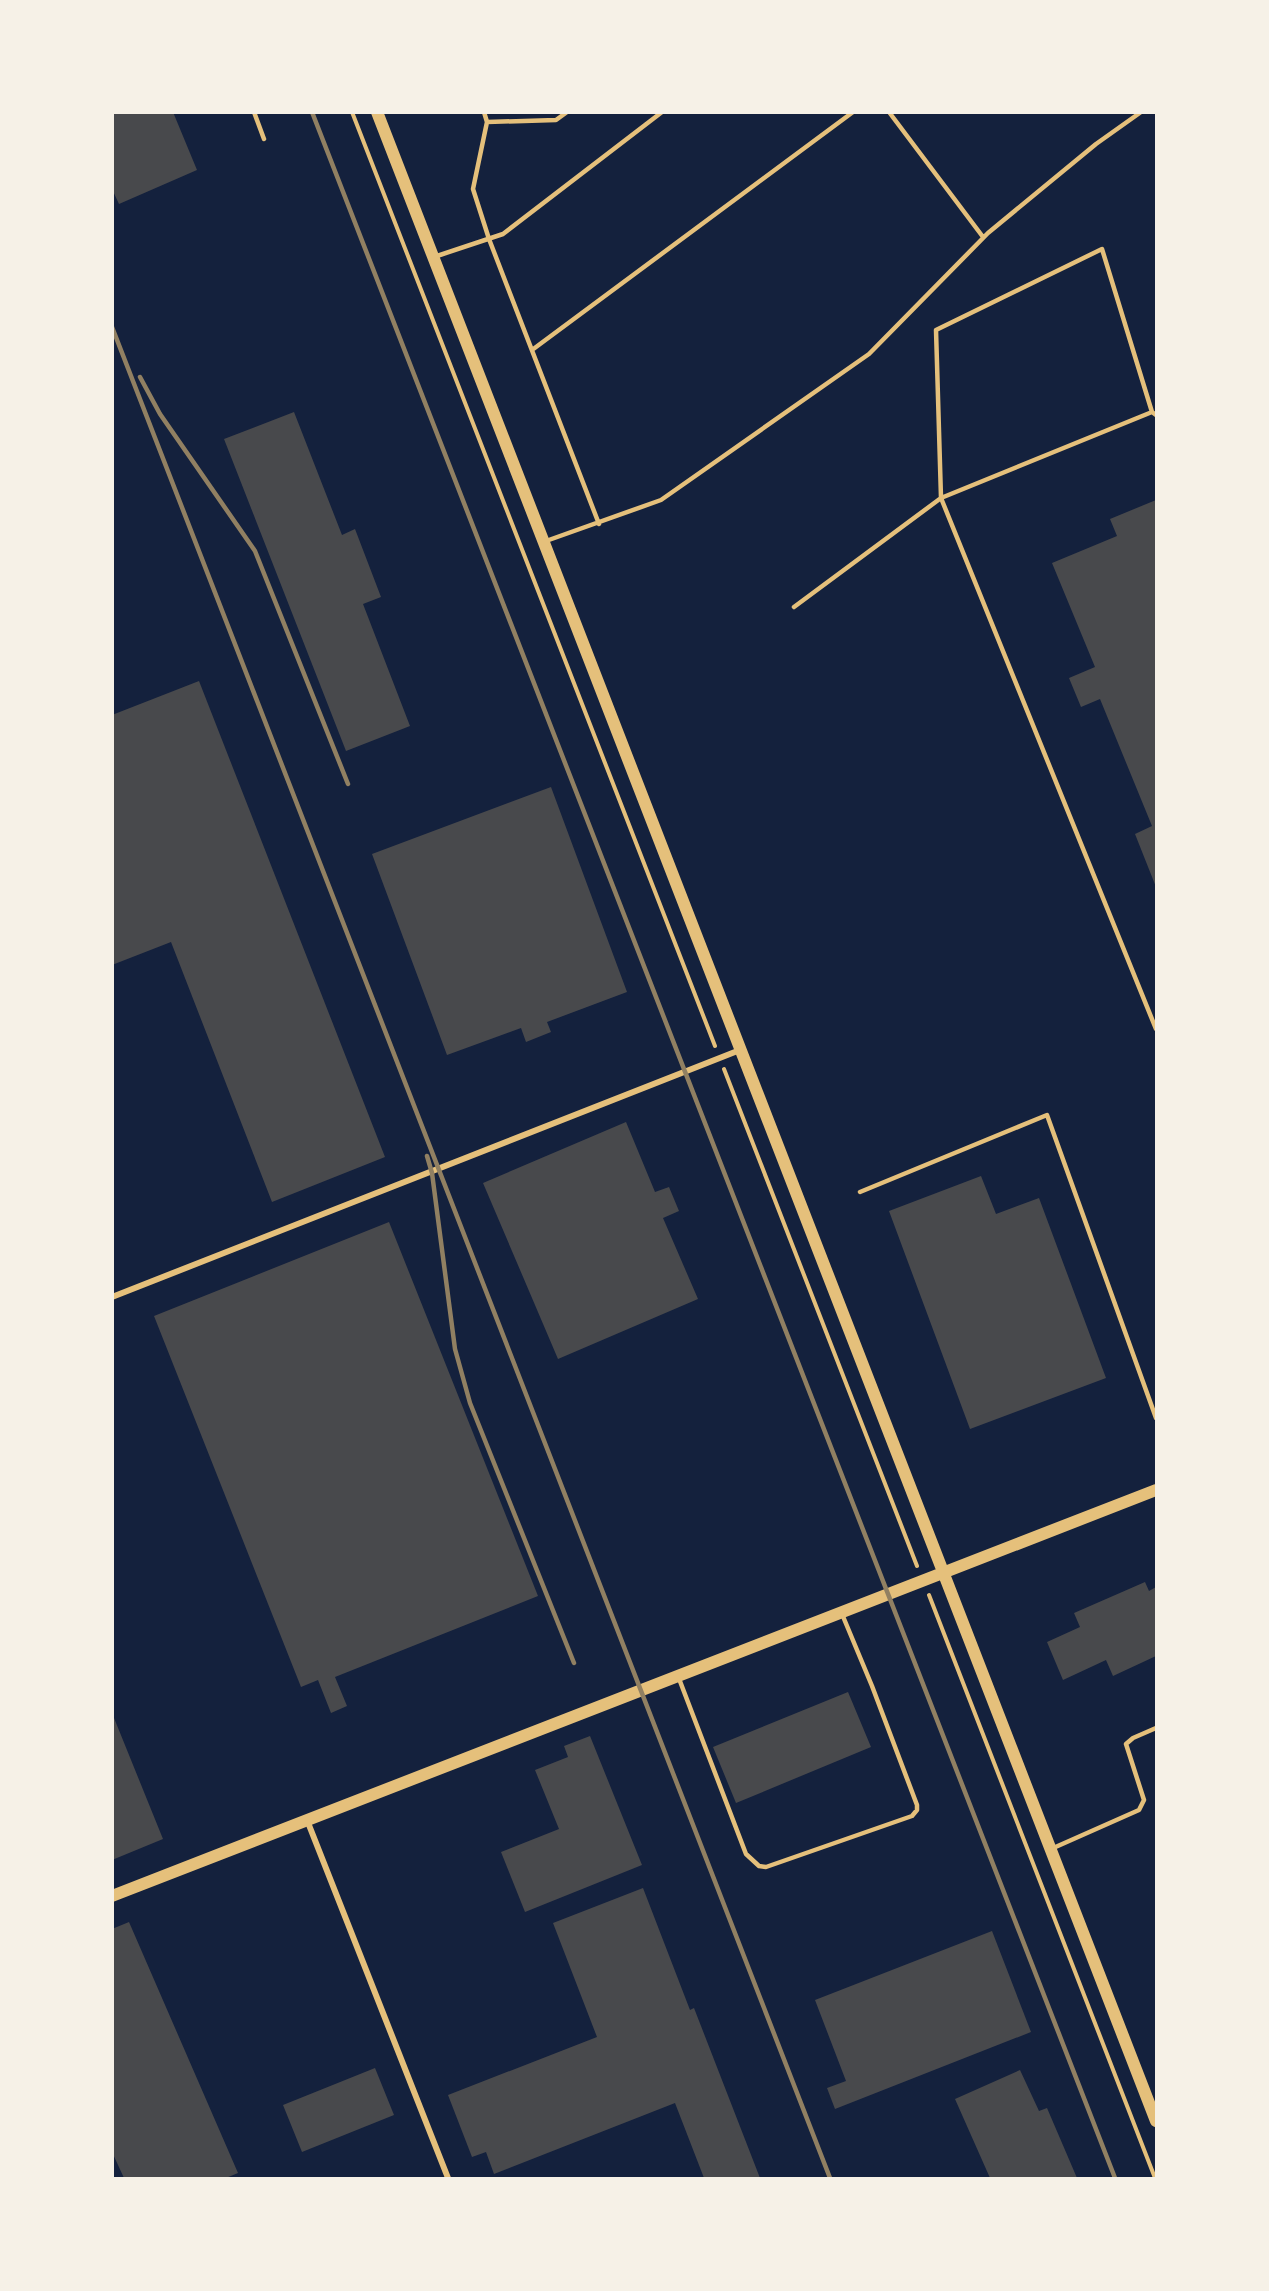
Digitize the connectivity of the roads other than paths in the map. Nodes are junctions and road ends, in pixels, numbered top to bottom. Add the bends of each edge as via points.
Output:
1 (254, 112) edge
2 (377, 112) edge
3 (484, 112) edge
4 (567, 112) edge
5 (662, 112) edge
6 (853, 112) edge
7 (889, 112) edge
8 (1141, 112) edge
9 (487, 122) junction
10 (264, 138) dead end
11 (983, 237) junction
12 (489, 239) junction
13 (434, 258) junction
14 (532, 350) junction
15 (1154, 414) edge
16 (941, 498) junction
17 (599, 524) junction
18 (543, 542) junction
19 (795, 607) dead end
20 (1156, 1029) edge
21 (740, 1050) junction
22 (860, 1192) dead end
23 (112, 1298) edge
24 (1156, 1418) edge
25 (1156, 1491) edge
26 (942, 1572) junction
27 (841, 1611) junction
28 (678, 1676) junction
29 (1156, 1728) edge
30 (307, 1820) junction
31 (1051, 1849) junction
32 (112, 1896) edge
33 (1156, 2121) edge
34 (448, 2178) edge

1 - 10 lane
2 - 13 main road
3 - 9 lane
4 - 9 lane via 556,120
5 - 12 lane via 503,234
6 - 14 lane
7 - 11 lane
8 - 11 lane
9 - 12 lane via 473,189
11 - 17 lane via 869,354 661,500
12 - 13 lane
12 - 14 lane
13 - 18 main road
14 - 17 lane
15 - 16 lane
15 - 16 lane via 1102,249 936,330
16 - 19 lane
16 - 20 lane
17 - 18 lane
18 - 21 main road
21 - 23 street
21 - 26 main road
22 - 24 lane via 1047,1115
25 - 26 main road
26 - 27 main road
26 - 31 main road
27 - 28 main road
27 - 28 lane via 917,1805 912,1816 759,1866 746,1854
28 - 30 main road
29 - 31 lane via 1126,1744 1144,1800 1139,1810
30 - 32 main road
30 - 34 street
31 - 33 main road

